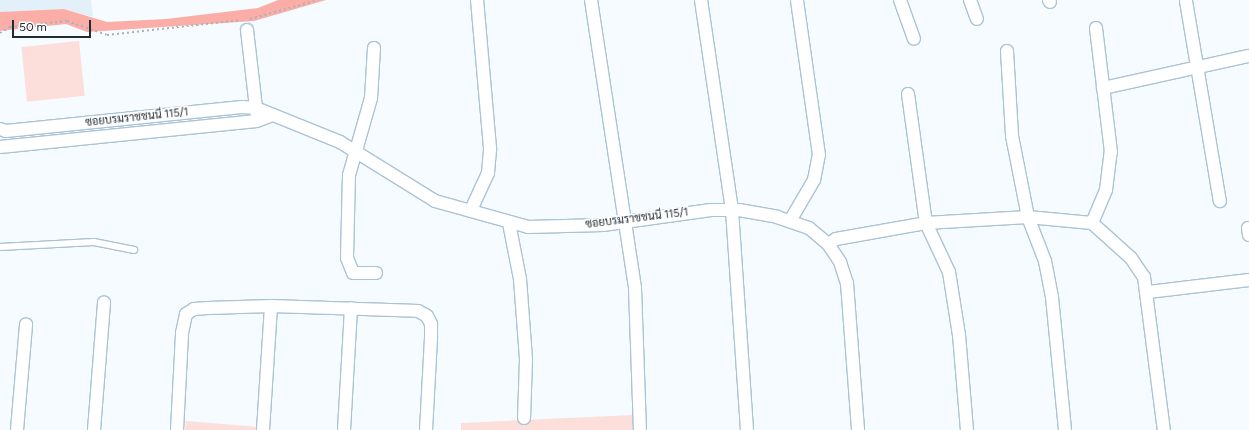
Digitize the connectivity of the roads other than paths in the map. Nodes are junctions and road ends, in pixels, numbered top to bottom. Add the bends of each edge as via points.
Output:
1 (477, 0) edge
2 (591, 0) edge
3 (701, 0) edge
4 (797, 0) edge
5 (900, 0) edge
6 (970, 0) edge
7 (1186, 1) edge
8 (977, 19) dead end
9 (1096, 28) dead end
10 (247, 30) dead end
11 (914, 40) dead end
12 (374, 48) dead end
13 (1007, 51) dead end
14 (1249, 56) edge
15 (1197, 66) junction
16 (1103, 88) junction
17 (908, 94) dead end
18 (256, 108) junction
19 (193, 112) junction
20 (273, 115) junction
21 (115, 121) junction
22 (257, 121) junction
23 (195, 126) junction
24 (3, 130) edge
25 (117, 134) junction
26 (3, 146) edge
27 (356, 152) junction
28 (1220, 201) dead end
29 (471, 210) junction
30 (732, 210) junction
31 (1028, 217) junction
32 (790, 222) junction
33 (509, 223) junction
34 (624, 223) junction
35 (926, 223) junction
36 (1092, 223) junction
37 (828, 244) junction
38 (0, 247) edge
39 (134, 250) dead end
40 (376, 273) dead end
41 (1249, 280) edge
42 (1148, 292) junction
43 (104, 302) dead end
44 (271, 306) junction
45 (350, 308) junction
46 (26, 324) dead end
47 (524, 418) dead end
48 (17, 430) edge
49 (94, 430) edge
50 (177, 430) edge
51 (263, 430) edge
52 (344, 430) edge
53 (426, 430) edge
54 (640, 430) edge
55 (747, 430) edge
56 (858, 430) edge
57 (967, 430) edge
58 (1065, 430) edge
59 (1164, 430) edge

1 - 29 street via 490,148 488,174
2 - 34 street
3 - 30 street
4 - 32 street via 819,155 814,180
5 - 11 street
6 - 8 street
7 - 15 street
9 - 16 street
10 - 18 street
12 - 27 street via 371,98
13 - 31 street via 1012,136
14 - 15 street
15 - 16 street
15 - 28 street
16 - 36 street via 1111,152 1106,190
17 - 35 street
18 - 19 street, ซอยบรมราชชนนี 115/1
18 - 20 street, ซอยบรมราชชนนี 115/1
18 - 22 street
19 - 21 street, ซอยบรมราชชนนี 115/1
19 - 23 street
20 - 22 street, ซอยบรมราชชนนี 115/1
20 - 27 street, ซอยบรมราชชนนี 115/1 via 340,142
21 - 24 street, ซอยบรมราชชนนี 115/1
21 - 25 street
22 - 23 street, ซอยบรมราชชนนี 115/1
23 - 25 street, ซอยบรมราชชนนี 115/1
24 - 26 street
25 - 26 street, ซอยบรมราชชนนี 115/1
27 - 29 street, ซอยบรมราชชนนี 115/1 via 435,201
27 - 40 street via 349,175 347,258 353,273
29 - 33 street, ซอยบรมราชชนนี 115/1
30 - 32 street, ซอยบรมราชชนนี 115/1
30 - 34 street, ซอยบรมราชชนนี 115/1 via 711,210
30 - 55 street
31 - 35 street
31 - 36 street
31 - 58 street via 1045,261 1052,297
32 - 37 street, ซอยบรมราชชนนี 115/1 via 809,228
33 - 34 street, ซอยบรมราชชนนี 115/1 via 528,227
33 - 47 street via 520,279 524,327
34 - 54 street via 635,288
35 - 37 street via 836,239
35 - 57 street via 949,272 959,335
36 - 42 street via 1131,258 1144,277
37 - 56 street, ซอยบรมราชชนนี 115/1 via 840,262 847,283
38 - 39 lane via 94,242
41 - 42 street
42 - 59 street
43 - 49 street
44 - 45 street
44 - 50 street via 194,309 186,314 182,333
44 - 51 street
45 - 52 street
45 - 53 street via 418,311 427,316 431,324 432,338
46 - 48 street

